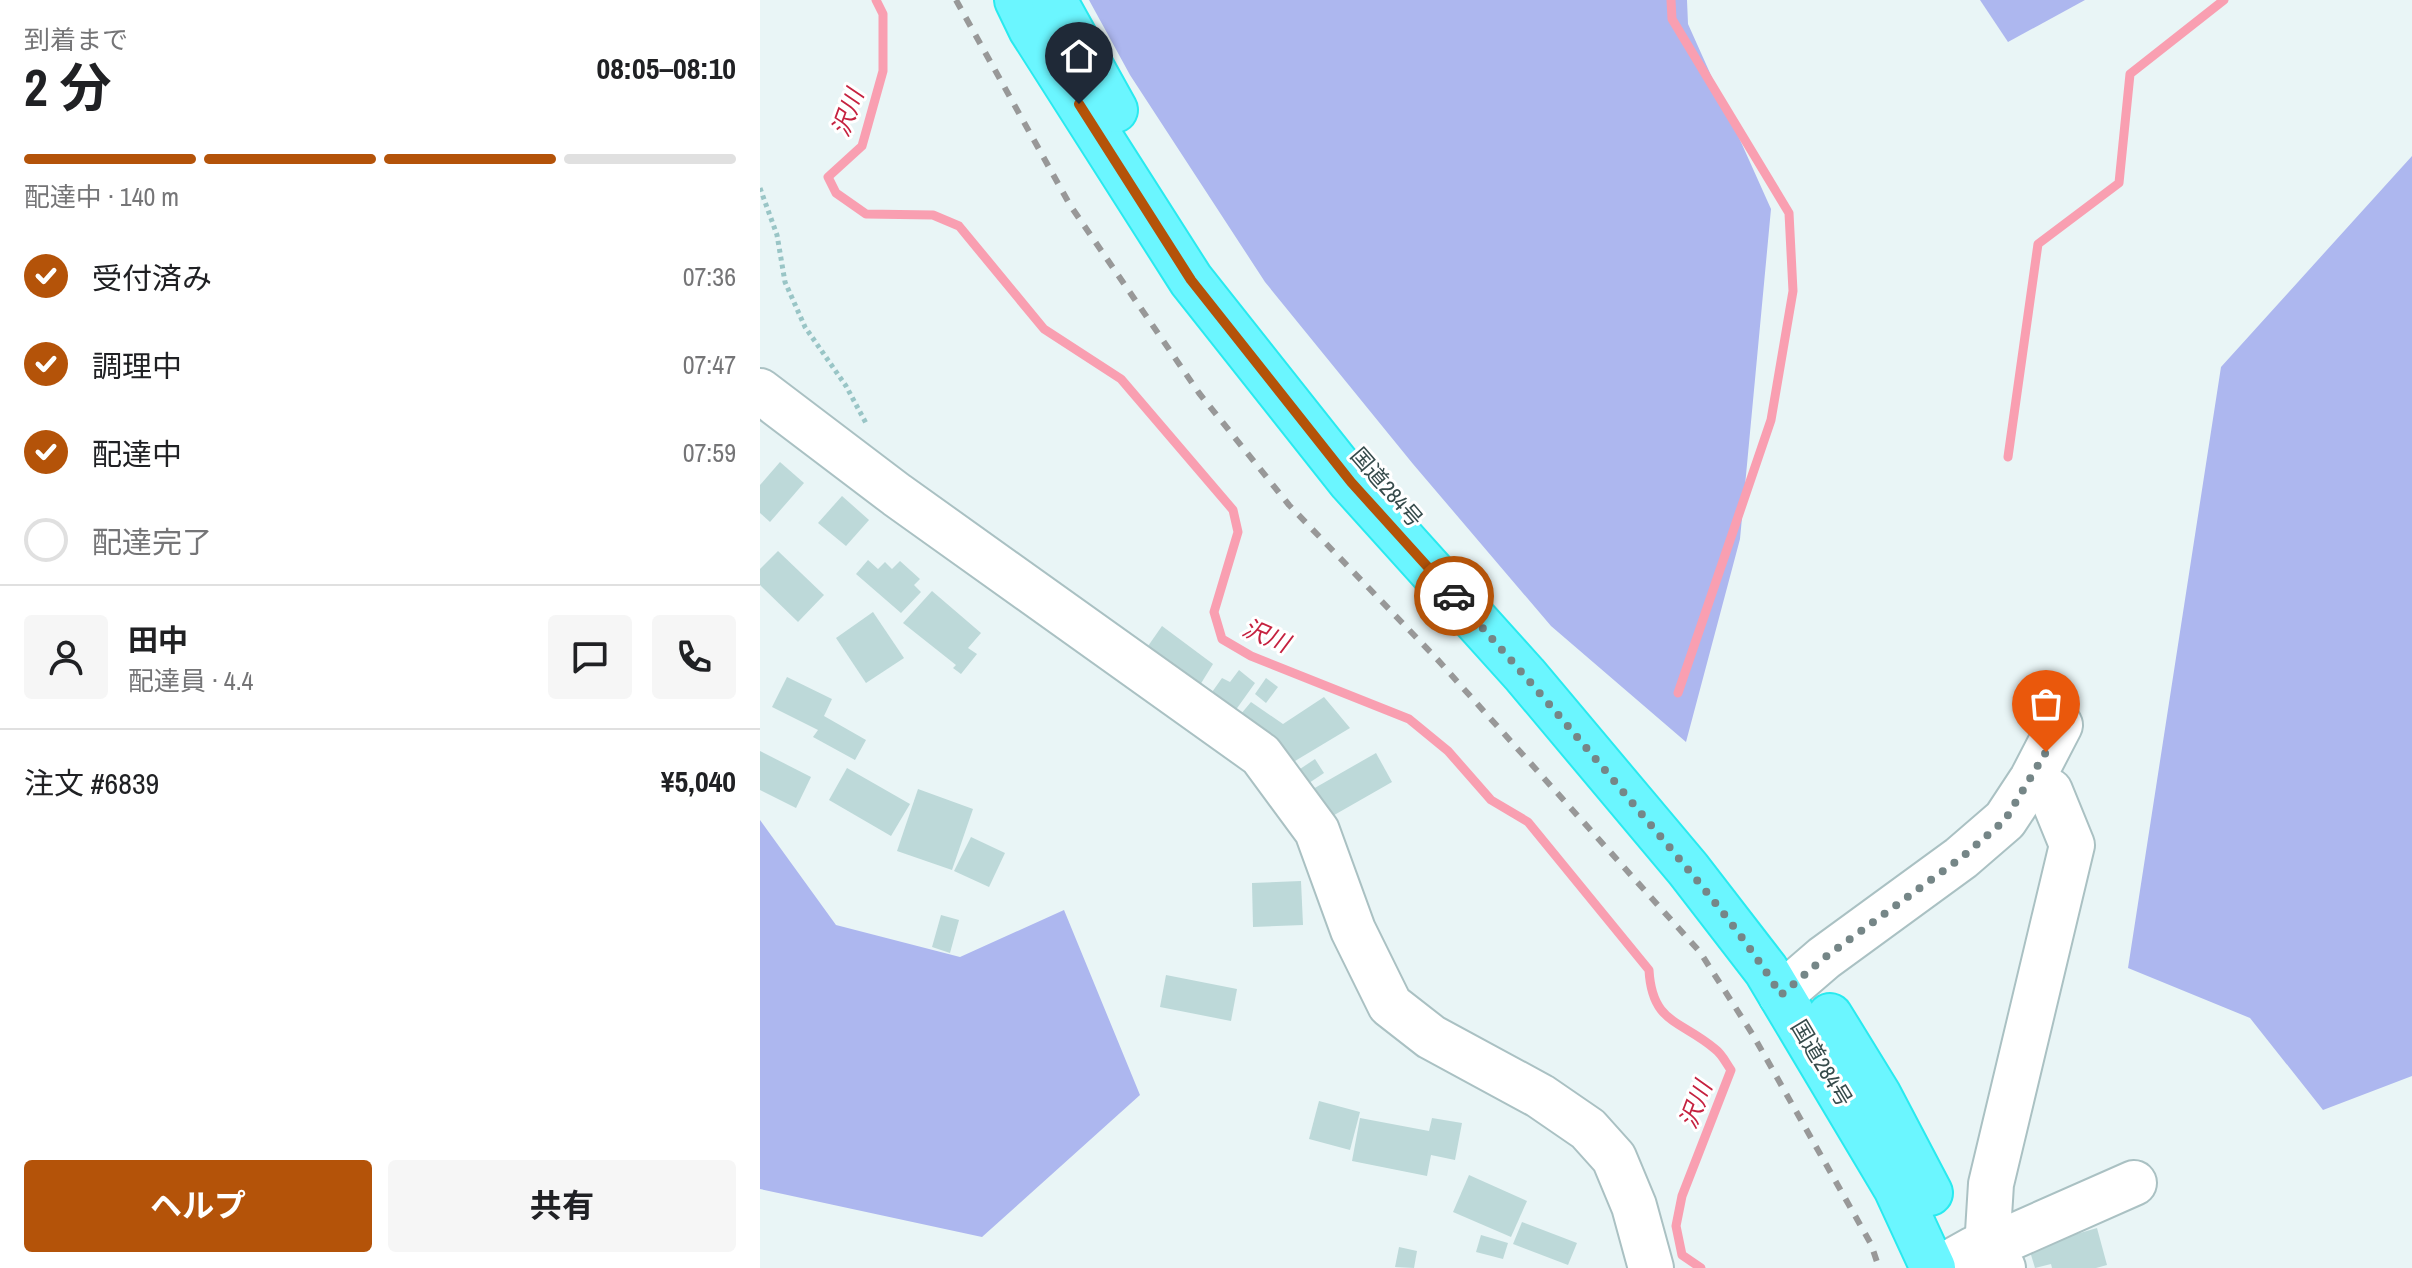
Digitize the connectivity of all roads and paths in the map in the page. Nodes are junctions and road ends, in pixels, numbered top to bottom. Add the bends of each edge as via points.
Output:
1 (1017, 0) edge
2 (1054, 0) edge
3 (760, 188) edge
4 (760, 391) edge
5 (873, 438) dead end
6 (2060, 725) dead end
7 (2050, 791) dead end
8 (1792, 985) junction
9 (2134, 1183) dead end
10 (1964, 1263) edge
11 (1651, 1268) edge

1 - 8 highway, 国道284号 via 1191,280 1351,482 1525,675 1766,970
2 - 8 highway, 国道284号 via 1137,149 1224,283 1373,473 1603,726
3 - 5 path via 777,235 785,282 805,327 846,386
4 - 11 street via 1261,755 1317,831 1353,930 1390,1005 1431,1037 1540,1096 1588,1129 1614,1158
6 - 8 street via 2005,820
7 - 10 street via 2072,845 1991,1184
8 - 10 highway, 国道284号 via 1878,1094
9 - 10 street

